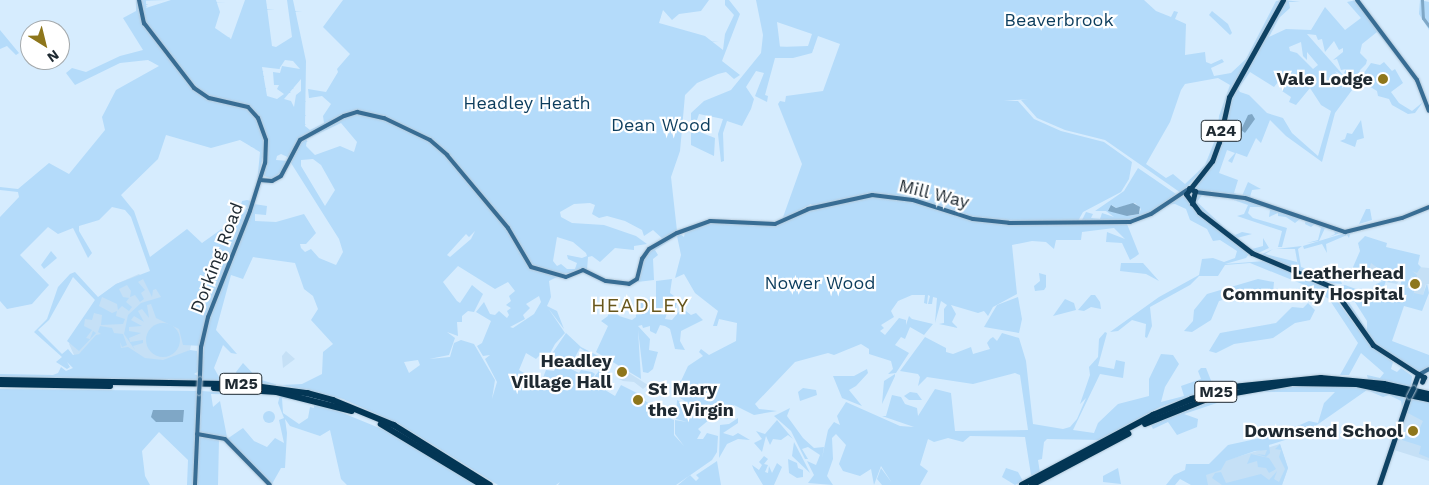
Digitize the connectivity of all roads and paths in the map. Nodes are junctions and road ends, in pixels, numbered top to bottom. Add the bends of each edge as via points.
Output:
1 (139, 0) edge
2 (1283, 0) edge
3 (1357, 0) edge
4 (1429, 110) edge
5 (262, 172) junction
6 (260, 180) junction
7 (269, 181) junction
8 (1189, 193) junction
9 (1429, 207) edge
10 (1429, 369) edge
11 (1420, 378) junction
12 (0, 380) edge
13 (1429, 383) edge
14 (0, 384) edge
15 (1429, 394) edge
16 (1429, 399) edge
17 (197, 434) junction
18 (195, 485) edge
19 (270, 485) edge
20 (482, 485) edge
21 (490, 485) edge
22 (1022, 485) edge
23 (1032, 485) edge
24 (1379, 485) edge

1 - 5 main road, Dorking Road via 144,23 194,88 209,98 248,107 258,118 267,145
2 - 8 highway, A24 via 1229,97 1217,148
3 - 4 main road via 1417,80
5 - 6 main road, Dorking Road
5 - 7 main road
6 - 7 main road
6 - 17 main road, Dorking Road, bridge via 210,312 201,349
7 - 8 main road, Mill Way via 284,174 295,146 302,138 355,112 384,118 430,140 447,155 508,228 531,266 568,277 583,270 607,281 632,284 637,279 646,251 679,232 717,221 775,224 808,209 872,195 913,200 973,219 1009,223 1130,222 1146,217
8 - 9 main road via 1245,198 1345,232 1402,218
8 - 11 highway via 1192,204 1252,253 1332,287 1374,345
10 - 11 main road
11 - 13 highway
11 - 24 highway, bridge via 1409,396
12 - 21 highway, M25 via 240,384 307,393 394,425
14 - 20 highway, M25 via 248,388 305,397 364,415
15 - 22 highway, M25 via 1384,384 1320,378 1233,387 1153,415
16 - 23 highway, M25 via 1383,388 1321,382 1234,391 1164,415
17 - 18 main road, Dorking Road
17 - 19 main road via 225,439

